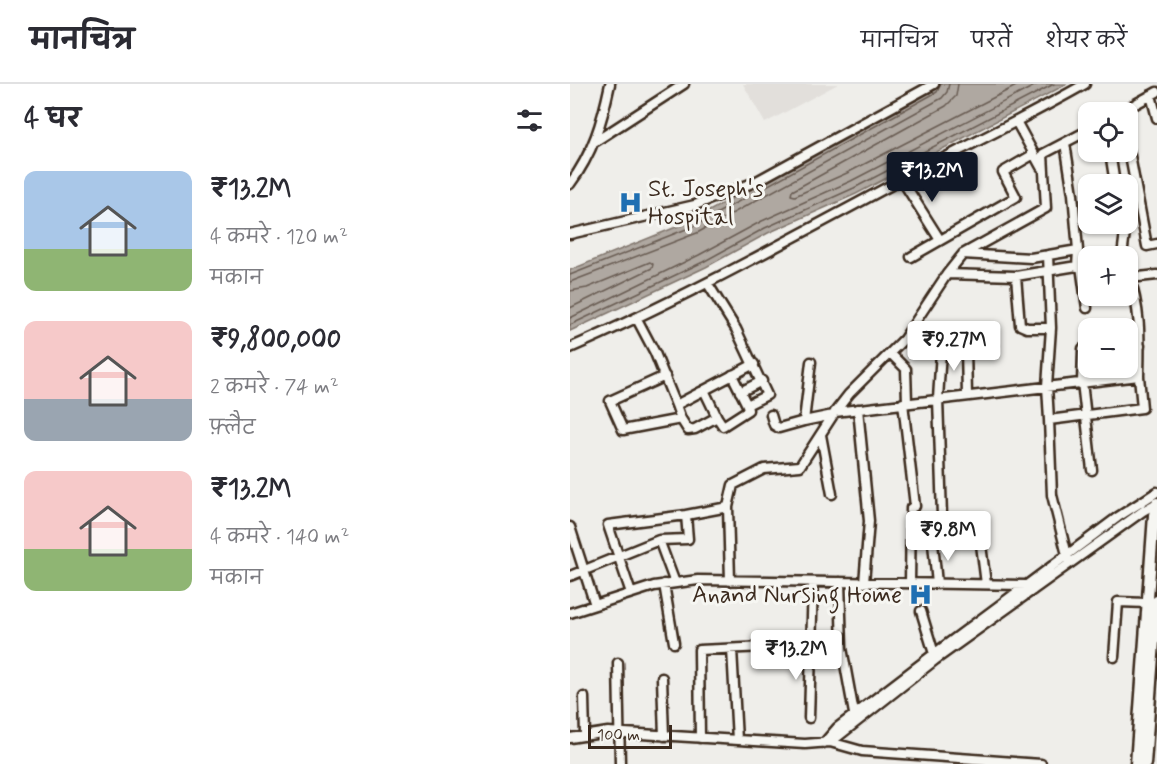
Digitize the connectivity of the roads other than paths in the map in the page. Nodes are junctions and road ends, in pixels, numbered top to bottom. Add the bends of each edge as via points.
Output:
1 (610, 84) edge
2 (684, 84) edge
3 (934, 84) edge
4 (1085, 84) edge
5 (1154, 94) edge
6 (1138, 103) edge
7 (1157, 118) edge
8 (1017, 123) junction
9 (1078, 136) edge
10 (595, 141) junction
11 (1065, 143) junction
12 (1034, 154) junction
13 (1131, 162) edge
14 (1041, 167) dead end
15 (902, 180) junction
16 (570, 184) edge
17 (570, 234) edge
18 (940, 240) junction
19 (1157, 244) edge
20 (1078, 250) junction
21 (963, 254) junction
22 (1048, 255) junction
23 (911, 257) dead end
24 (1077, 267) junction
25 (1048, 271) junction
26 (947, 274) junction
27 (1138, 275) edge
28 (1157, 275) edge
29 (1016, 276) junction
30 (708, 284) junction
31 (1137, 306) edge
32 (1087, 308) dead end
33 (637, 319) junction
34 (1051, 328) junction
35 (994, 345) dead end
36 (1140, 346) joint
37 (966, 347) junction
38 (570, 348) edge
39 (890, 353) junction
40 (811, 362) dead end
41 (754, 364) junction
42 (732, 375) junction
43 (665, 376) junction
44 (1139, 376) junction
45 (1082, 378) edge
46 (762, 381) junction
47 (1082, 382) junction
48 (1047, 386) junction
49 (704, 390) junction
50 (740, 392) junction
51 (967, 396) junction
52 (938, 399) junction
53 (905, 403) junction
54 (675, 405) junction
55 (747, 405) junction
56 (858, 410) junction
57 (834, 414) junction
58 (771, 415) dead end
59 (717, 417) junction
60 (1084, 417) junction
61 (681, 419) junction
62 (1049, 420) junction
63 (804, 421) junction
64 (821, 435) junction
65 (1092, 470) dead end
66 (1157, 492) edge
67 (832, 494) dead end
68 (1157, 503) edge
69 (728, 507) junction
70 (686, 515) junction
71 (942, 516) dead end
72 (978, 521) dead end
73 (570, 527) edge
74 (572, 538) edge
75 (659, 540) junction
76 (933, 543) dead end
77 (616, 556) junction
78 (1068, 559) junction
79 (570, 560) edge
80 (580, 560) junction
81 (584, 571) junction
82 (570, 576) edge
83 (730, 581) junction
84 (813, 582) junction
85 (840, 582) junction
86 (675, 583) junction
87 (864, 583) junction
88 (910, 583) junction
89 (664, 584) junction
90 (937, 584) junction
91 (986, 584) junction
92 (1030, 587) junction
93 (631, 593) junction
94 (595, 605) junction
95 (1154, 605) edge
96 (921, 611) dead end
97 (570, 612) edge
98 (674, 643) dead end
99 (809, 645) junction
100 (1156, 645) edge
101 (732, 649) junction
102 (934, 657) junction
103 (1114, 657) dead end
104 (618, 663) dead end
105 (662, 678) dead end
106 (584, 697) dead end
107 (1154, 715) edge
108 (855, 717) junction
109 (809, 718) dead end
110 (618, 733) junction
111 (585, 736) junction
112 (664, 736) junction
113 (570, 738) edge
114 (700, 738) junction
115 (737, 740) junction
116 (827, 743) junction
117 (994, 762) edge
118 (1026, 763) edge
119 (620, 764) edge
120 (1041, 764) edge
121 (1136, 764) edge
122 (1145, 764) edge

1 - 10 street
2 - 10 street
3 - 17 street via 755,182 695,205
4 - 8 street
5 - 6 street
5 - 7 street
8 - 12 street
8 - 15 street
9 - 11 street
10 - 16 street
11 - 20 street
11 - 21 street via 1044,154 1046,208
12 - 14 street
12 - 18 street via 1003,172 1016,197
13 - 19 street via 1147,246
15 - 18 street
15 - 30 street
18 - 23 street
20 - 22 street
20 - 24 street
21 - 22 street via 1032,258
21 - 26 street
22 - 25 street
24 - 25 street
24 - 32 street via 1082,266
25 - 29 street
25 - 34 street
26 - 29 street
26 - 39 street via 922,315
27 - 28 street
29 - 34 street via 1020,325
30 - 33 street
30 - 41 street
31 - 36 street
33 - 38 street
33 - 43 street
34 - 48 street
35 - 37 street
36 - 44 street
37 - 51 street
37 - 52 street via 941,351
39 - 53 street via 906,369
39 - 57 street
40 - 63 street
41 - 42 street
41 - 46 street
42 - 49 street
42 - 50 street
43 - 54 street
43 - 61 street via 610,401 623,430
44 - 47 street
44 - 60 street via 1142,408
45 - 47 street
46 - 50 street
46 - 55 street via 767,394
47 - 48 street
47 - 60 street
48 - 51 street
48 - 62 street
49 - 54 street
49 - 59 street
50 - 55 street
51 - 52 street
52 - 53 street
52 - 71 street
53 - 56 street
53 - 88 street via 915,506 911,508
54 - 61 street
55 - 59 street via 748,410 723,426
56 - 57 street
56 - 87 street via 869,521
57 - 63 street
57 - 64 street
58 - 63 street via 779,428
59 - 61 street via 688,430
60 - 62 street
60 - 65 street
62 - 78 street via 1052,495
64 - 67 street
64 - 69 street via 800,466 764,469 733,485
66 - 78 street
68 - 78 street
68 - 95 main road
69 - 70 street
69 - 83 street
70 - 75 street via 688,539
70 - 77 street via 608,525
72 - 91 street
73 - 74 street
74 - 80 street
75 - 77 street
75 - 86 street
76 - 90 street
77 - 81 street
77 - 93 street
78 - 92 street
79 - 80 street
80 - 81 street
81 - 82 street
81 - 94 street
83 - 84 street
83 - 86 street
84 - 85 street
84 - 99 street
85 - 87 street
85 - 108 street via 842,648
86 - 89 street
87 - 88 street
88 - 90 street
89 - 93 street
89 - 98 street
90 - 91 street
91 - 92 street
92 - 102 street
93 - 94 street
94 - 97 street
95 - 100 main road
95 - 103 street via 1118,602
95 - 121 main road
96 - 102 street
99 - 101 street
99 - 109 street
100 - 107 main road
101 - 114 street via 699,650
101 - 115 street
102 - 108 street
104 - 110 street
105 - 112 street
106 - 111 street
107 - 122 main road
108 - 116 street
110 - 111 street
110 - 112 street
110 - 119 street
111 - 113 street
112 - 114 street
114 - 115 street
115 - 116 street
116 - 117 street via 862,751
117 - 118 street
118 - 120 street

